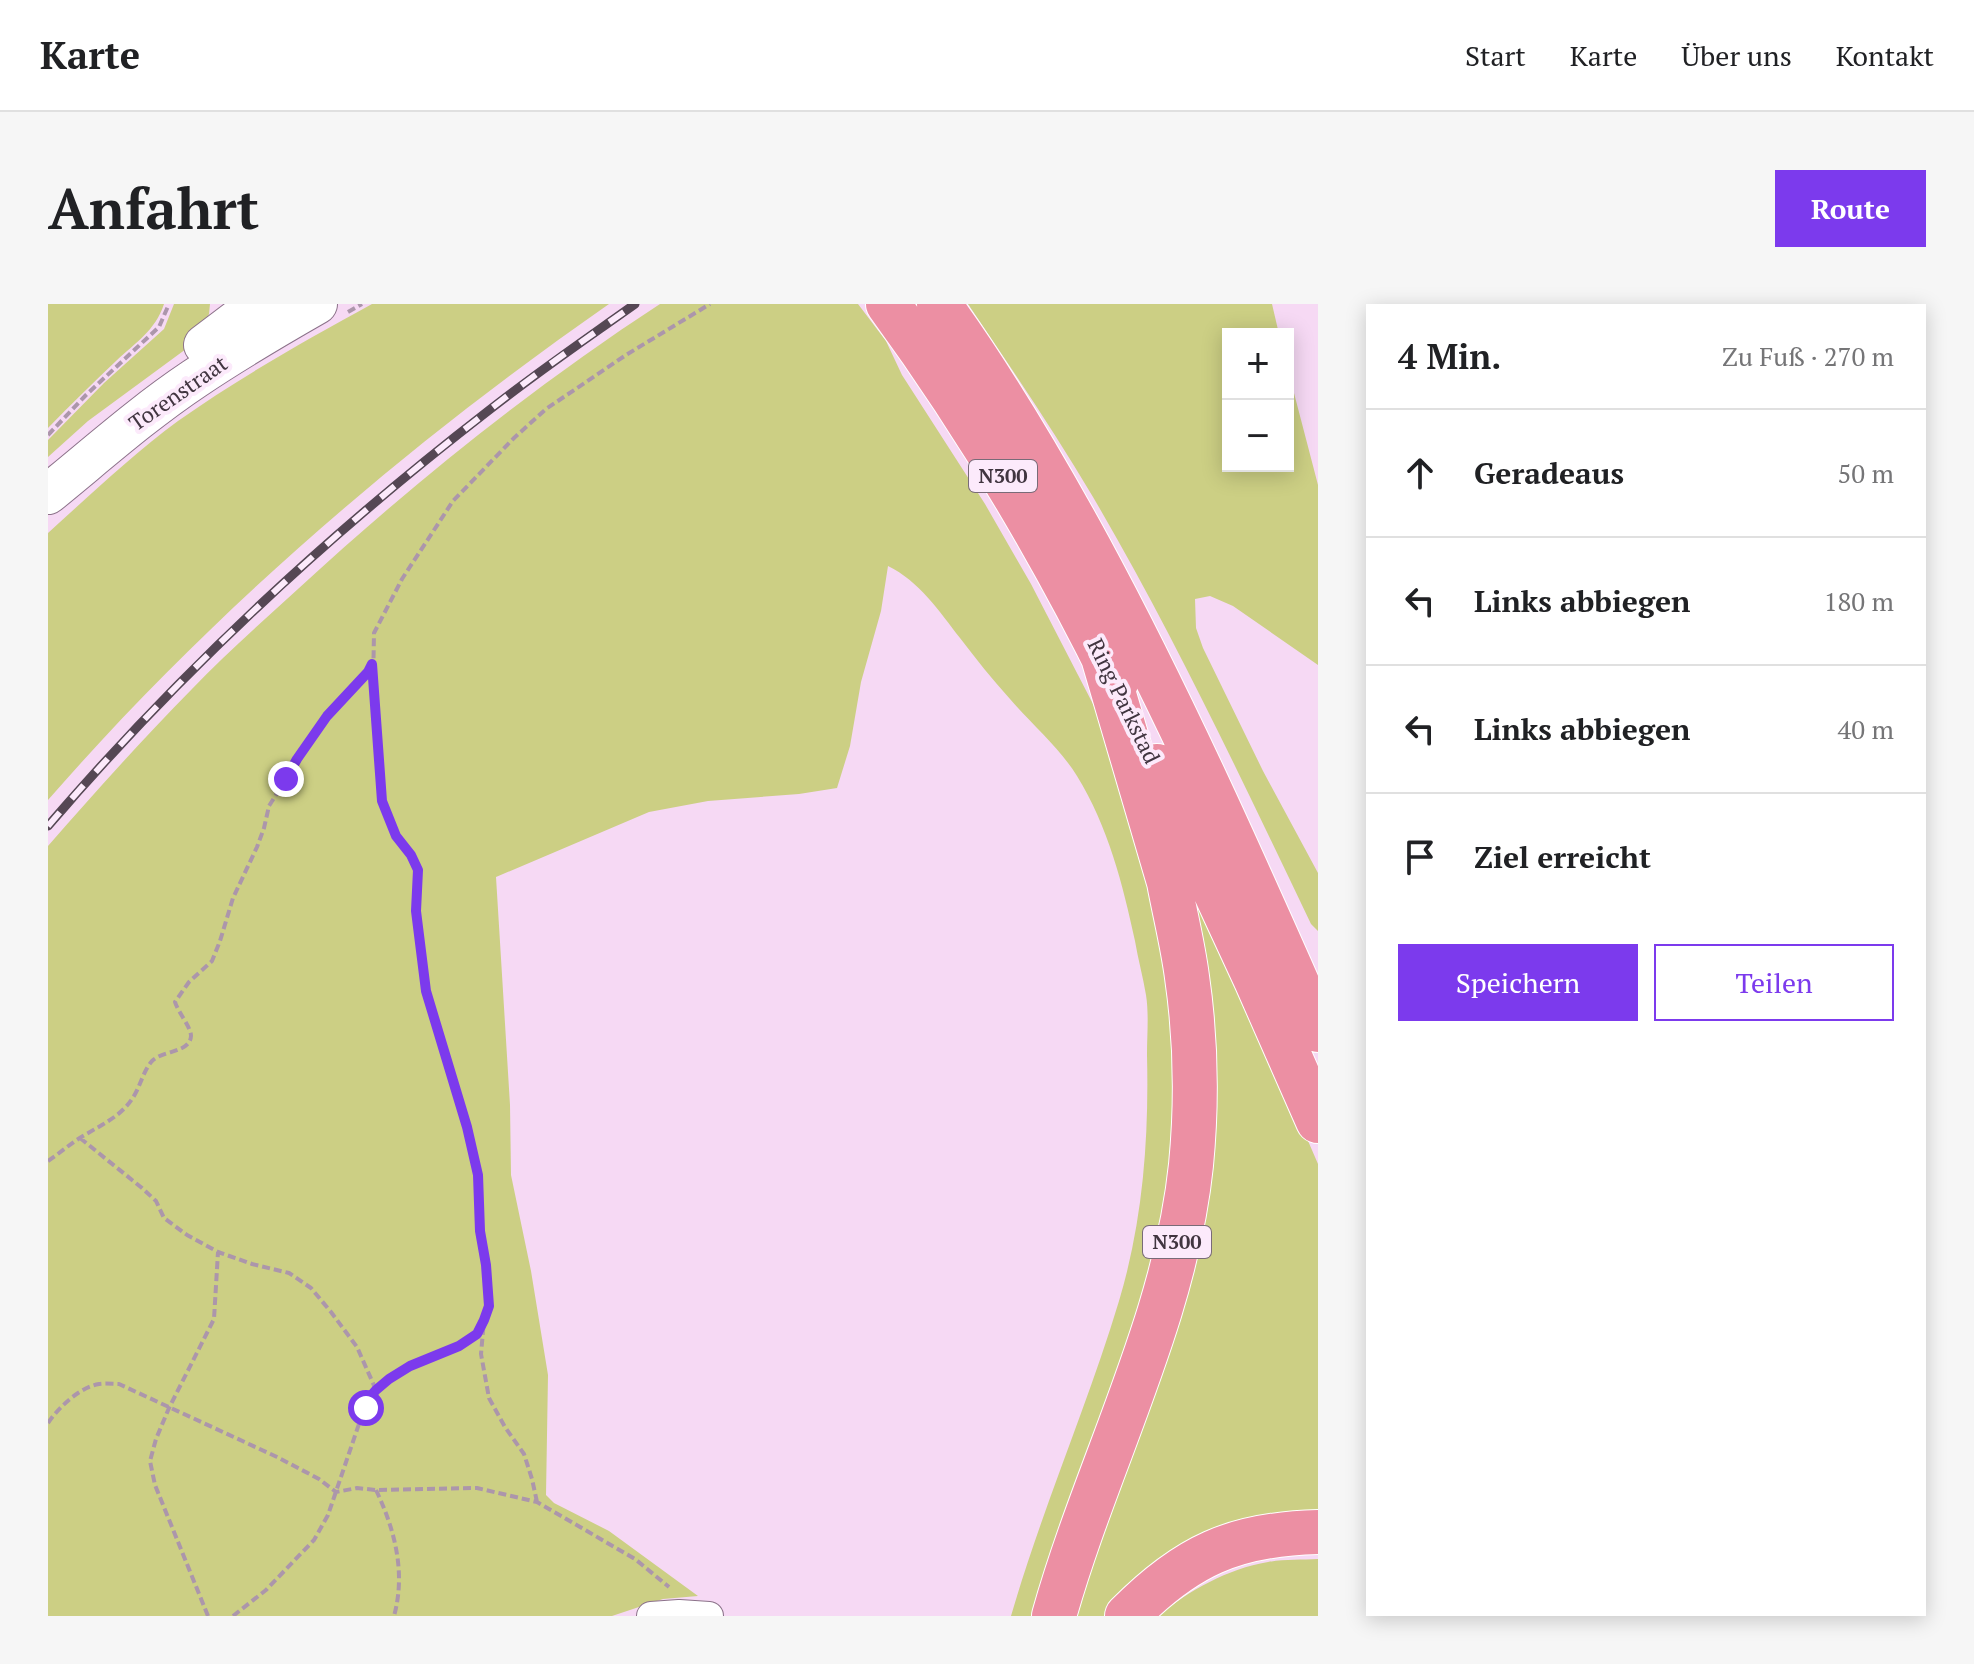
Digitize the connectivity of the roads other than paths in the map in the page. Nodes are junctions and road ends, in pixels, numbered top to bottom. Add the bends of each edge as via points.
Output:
1 (888, 304) edge
2 (939, 304) edge
3 (331, 309) edge
4 (250, 313) edge
5 (48, 471) edge
6 (48, 494) edge
7 (1103, 657) junction
8 (1313, 1014) edge
9 (1318, 1121) edge
10 (1318, 1532) edge
11 (651, 1616) edge
12 (709, 1616) edge
13 (1054, 1616) edge
14 (1127, 1616) edge

1 - 7 highway, Ring Parkstad / N300 via 992,455
2 - 8 highway, Ring Parkstad / N300 via 1005,402 1122,609
3 - 4 street, Torenstraat
4 - 5 street, Torenstraat via 128,403
4 - 6 street, Torenstraat via 193,379
7 - 9 highway, Ring Parkstad / N300
7 - 13 highway, N300 via 1169,882 1188,978 1195,1115 1191,1167 1169,1277
10 - 14 highway via 1253,1538 1197,1559
11 - 12 street

